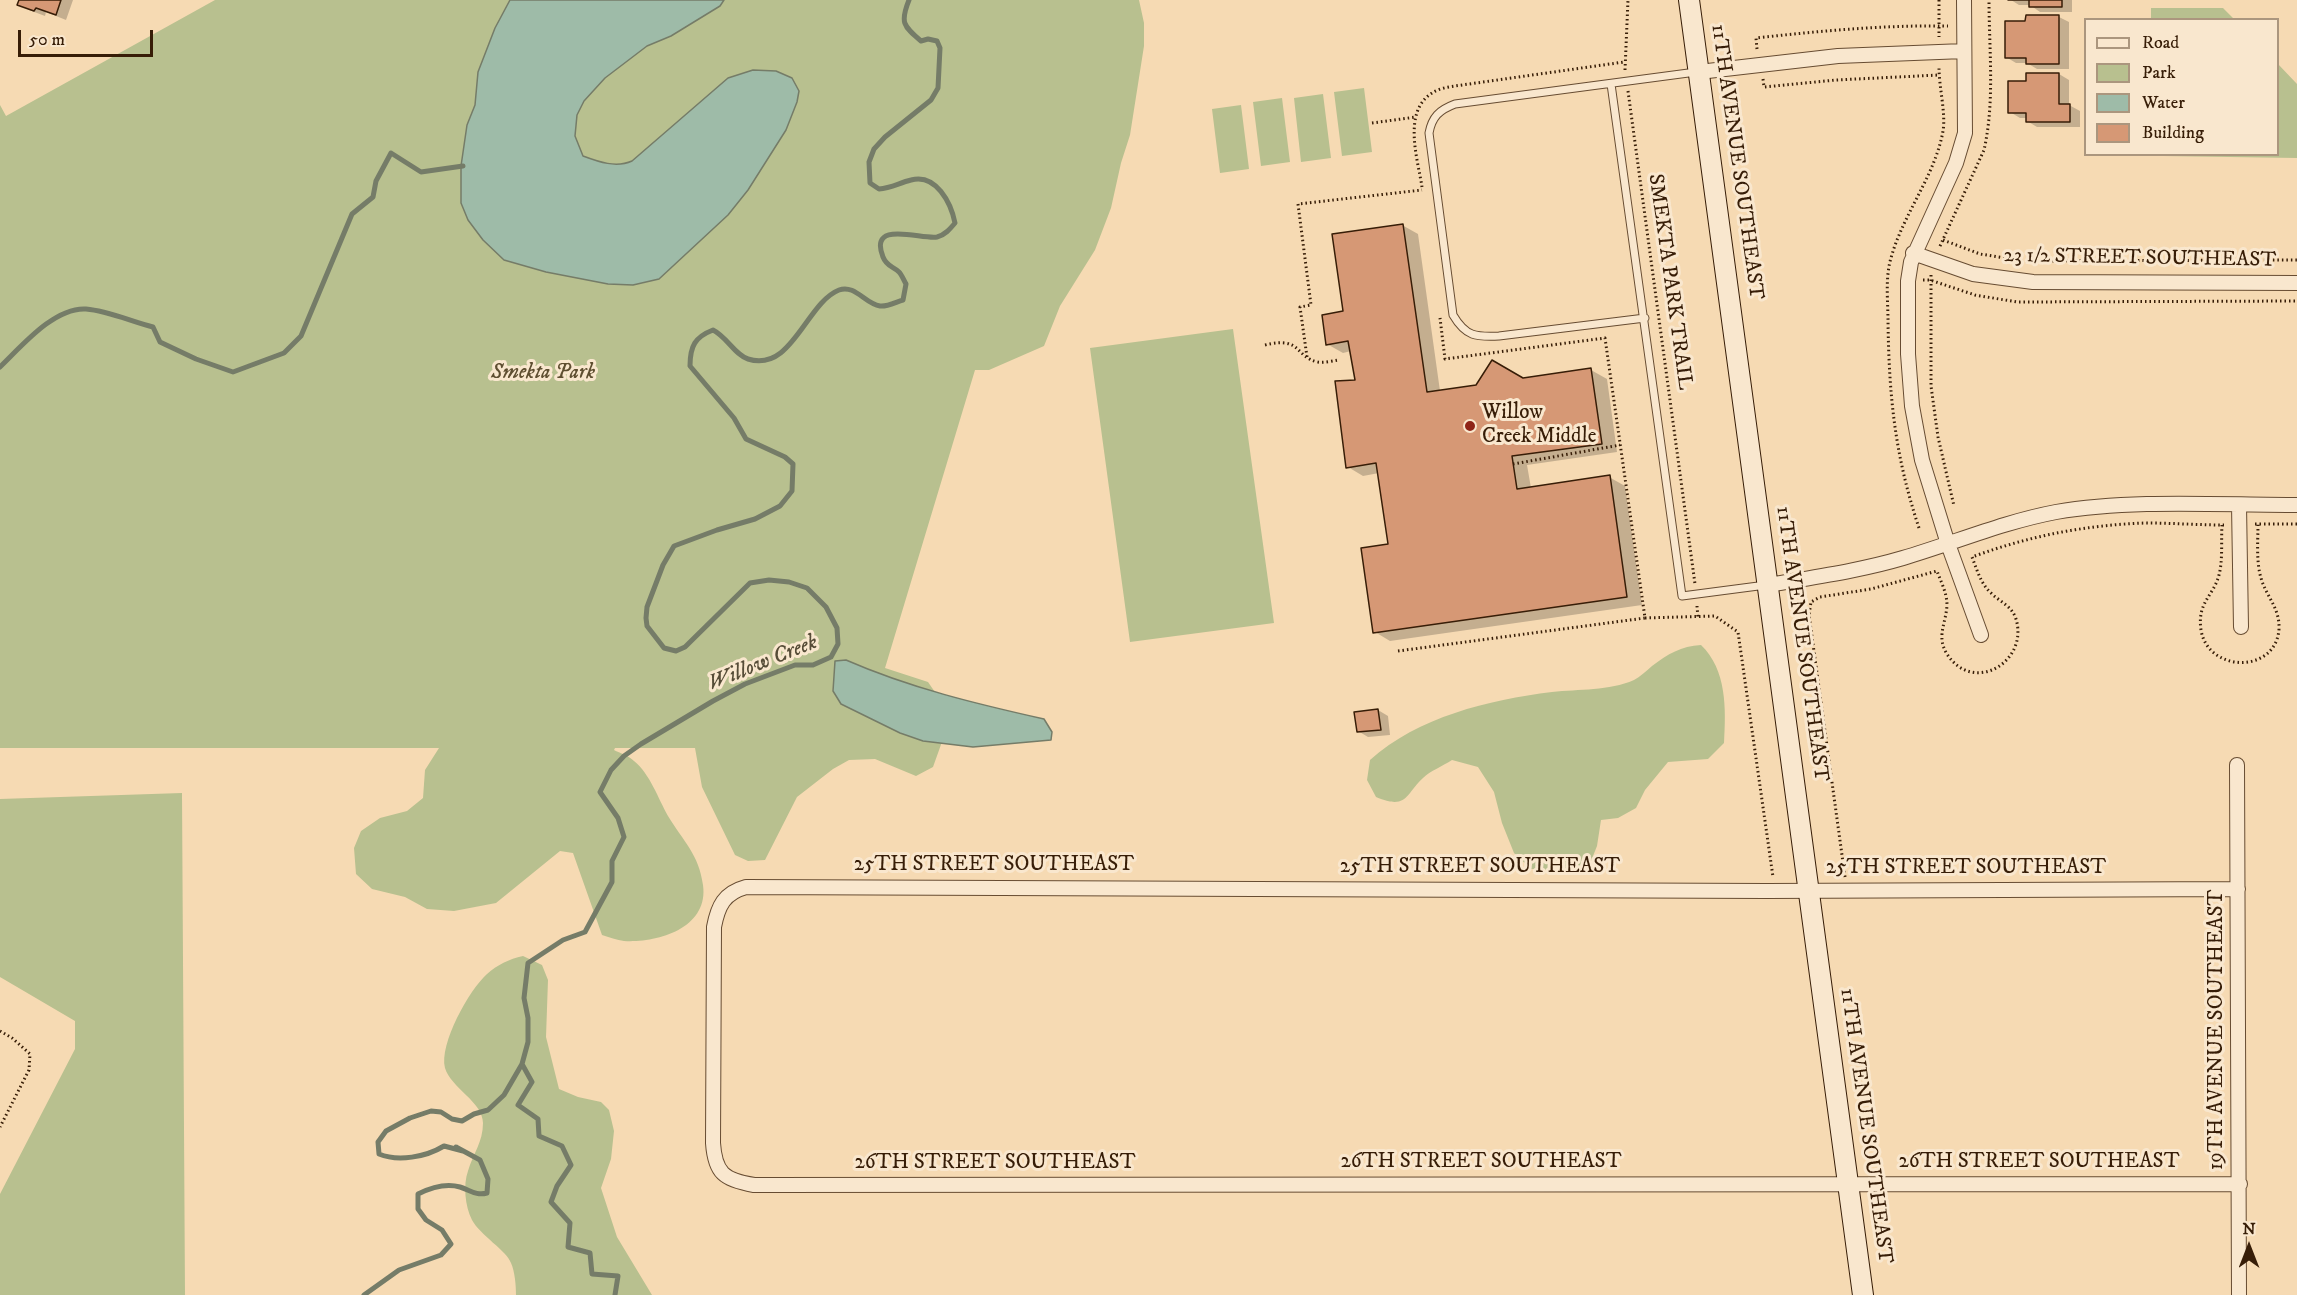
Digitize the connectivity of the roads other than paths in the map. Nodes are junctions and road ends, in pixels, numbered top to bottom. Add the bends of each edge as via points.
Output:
1 (1689, 0) edge
2 (1964, 0) edge
3 (1964, 51) junction
4 (1699, 72) junction
5 (1611, 84) junction
6 (1913, 253) junction
7 (2297, 283) edge
8 (1645, 318) junction
9 (2239, 505) junction
10 (2297, 505) edge
11 (1948, 544) junction
12 (1769, 585) junction
13 (2241, 627) dead end
14 (1982, 634) dead end
15 (2237, 765) dead end
16 (2238, 889) junction
17 (1809, 891) junction
18 (724, 1176) joint
19 (1848, 1184) junction
20 (2240, 1184) junction
21 (1863, 1295) edge
22 (2240, 1295) edge

1 - 4 main road, 11TH AVENUE SOUTHEAST
2 - 3 street
3 - 4 street via 1849,55
3 - 6 street via 1962,150
4 - 5 lane
4 - 12 main road, 11TH AVENUE SOUTHEAST
5 - 8 lane
5 - 8 lane via 1470,101 1444,108 1431,122 1429,133 1454,315 1469,334 1484,337
6 - 7 street, 23 1/2 STREET SOUTHEAST via 1974,274 2033,282
6 - 11 street via 1907,313 1912,406 1922,460
8 - 12 lane via 1682,596
9 - 10 street
9 - 11 street via 2080,509 2034,517
9 - 13 street
11 - 12 street via 1860,569
11 - 14 street
12 - 17 main road, 11TH AVENUE SOUTHEAST
15 - 16 street, 19TH AVENUE SOUTHEAST
16 - 17 street, 25TH STREET SOUTHEAST
16 - 20 street, 19TH AVENUE SOUTHEAST
17 - 18 street, 25TH STREET SOUTHEAST via 760,886 734,890 725,896 716,916 714,939 713,1143 717,1165
17 - 19 main road, 11TH AVENUE SOUTHEAST
18 - 19 street, 26TH STREET SOUTHEAST via 754,1185
19 - 20 street, 26TH STREET SOUTHEAST
19 - 21 main road, 11TH AVENUE SOUTHEAST
20 - 22 street, 19TH AVENUE SOUTHEAST

